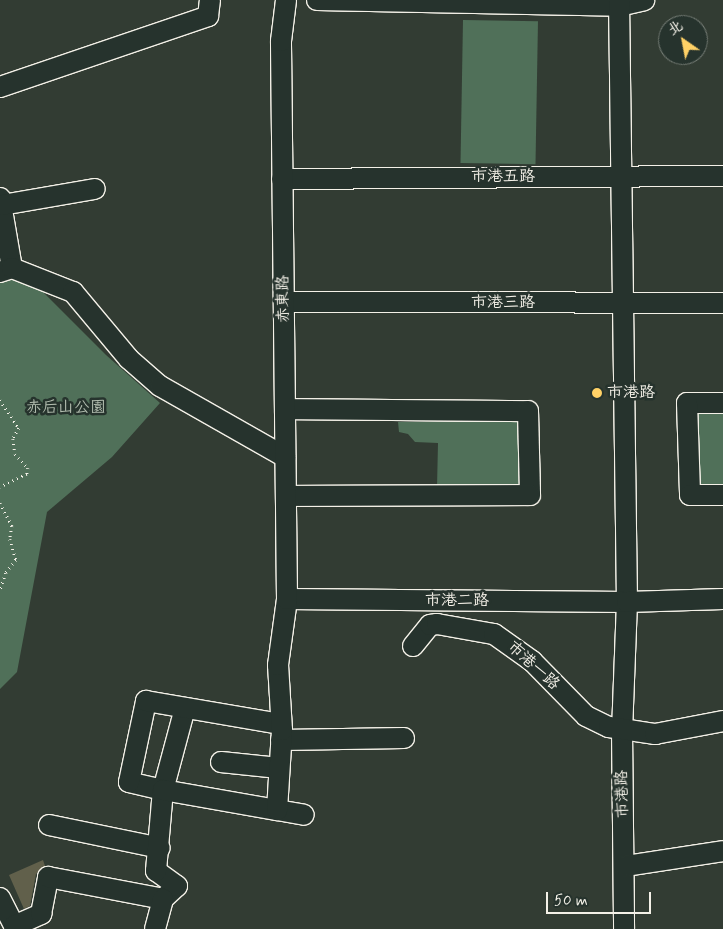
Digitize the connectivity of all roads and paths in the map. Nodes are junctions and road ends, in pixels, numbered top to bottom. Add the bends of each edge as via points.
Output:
1 (210, 0) edge
2 (286, 0) edge
3 (317, 0) edge
4 (644, 0) edge
5 (619, 3) edge
6 (0, 87) edge
7 (622, 176) junction
8 (723, 176) edge
9 (282, 178) junction
10 (95, 189) dead end
11 (1, 202) edge
12 (6, 270) edge
13 (284, 302) junction
14 (623, 304) junction
15 (723, 304) edge
16 (0, 400) edge
17 (723, 403) edge
18 (285, 410) junction
19 (285, 457) junction
20 (0, 487) edge
21 (723, 495) edge
22 (286, 496) junction
23 (0, 503) edge
24 (0, 590) edge
25 (723, 598) edge
26 (287, 599) junction
27 (627, 602) junction
28 (413, 646) dead end
29 (185, 708) junction
30 (723, 721) edge
31 (622, 730) junction
32 (281, 732) junction
33 (404, 738) dead end
34 (221, 762) dead end
35 (279, 768) junction
36 (163, 790) junction
37 (277, 810) junction
38 (304, 815) dead end
39 (49, 825) dead end
40 (160, 848) junction
41 (723, 851) edge
42 (625, 866) junction
43 (0, 898) edge
44 (163, 899) junction
45 (15, 927) edge
46 (155, 929) edge
47 (624, 929) edge

1 - 6 street via 208,16
2 - 9 street, 赤東路 via 280,41
3 - 5 street
4 - 5 street
5 - 7 street, 市港路
7 - 8 street, 市港五路
7 - 9 street, 市港五路
7 - 14 street, 市港路
9 - 13 street, 赤東路
10 - 11 street
11 - 12 street
12 - 19 street via 73,292 129,359 160,386
13 - 14 street, 市港三路
13 - 18 street, 赤東路
14 - 15 street, 市港三路
14 - 27 street, 市港路
16 - 20 path via 19,428 13,438 16,454 28,468 27,474
17 - 21 street via 687,404 690,495
18 - 19 street, 赤東路
18 - 22 street via 528,411 530,495
19 - 22 street, 赤東路
22 - 26 street, 赤東路
23 - 24 path via 12,526 10,539 16,560 6,573
25 - 27 street, 市港二路
26 - 27 street, 市港二路
26 - 32 street, 赤東路 via 278,665
27 - 31 street, 市港路
28 - 31 street, 市港一路 via 430,626 437,624 494,634 532,661 591,719
29 - 32 street
29 - 36 street
29 - 36 street via 146,701 128,782
30 - 31 street via 655,734
31 - 42 street, 市港路
32 - 33 street
32 - 35 street, 赤東路
34 - 35 street
35 - 37 street, 赤東路
36 - 37 street
36 - 40 street
37 - 38 street
39 - 40 street
40 - 44 street via 156,871 177,886
41 - 42 street
42 - 47 street, 市港路
43 - 45 street
44 - 45 street via 48,878 41,914
44 - 46 street

